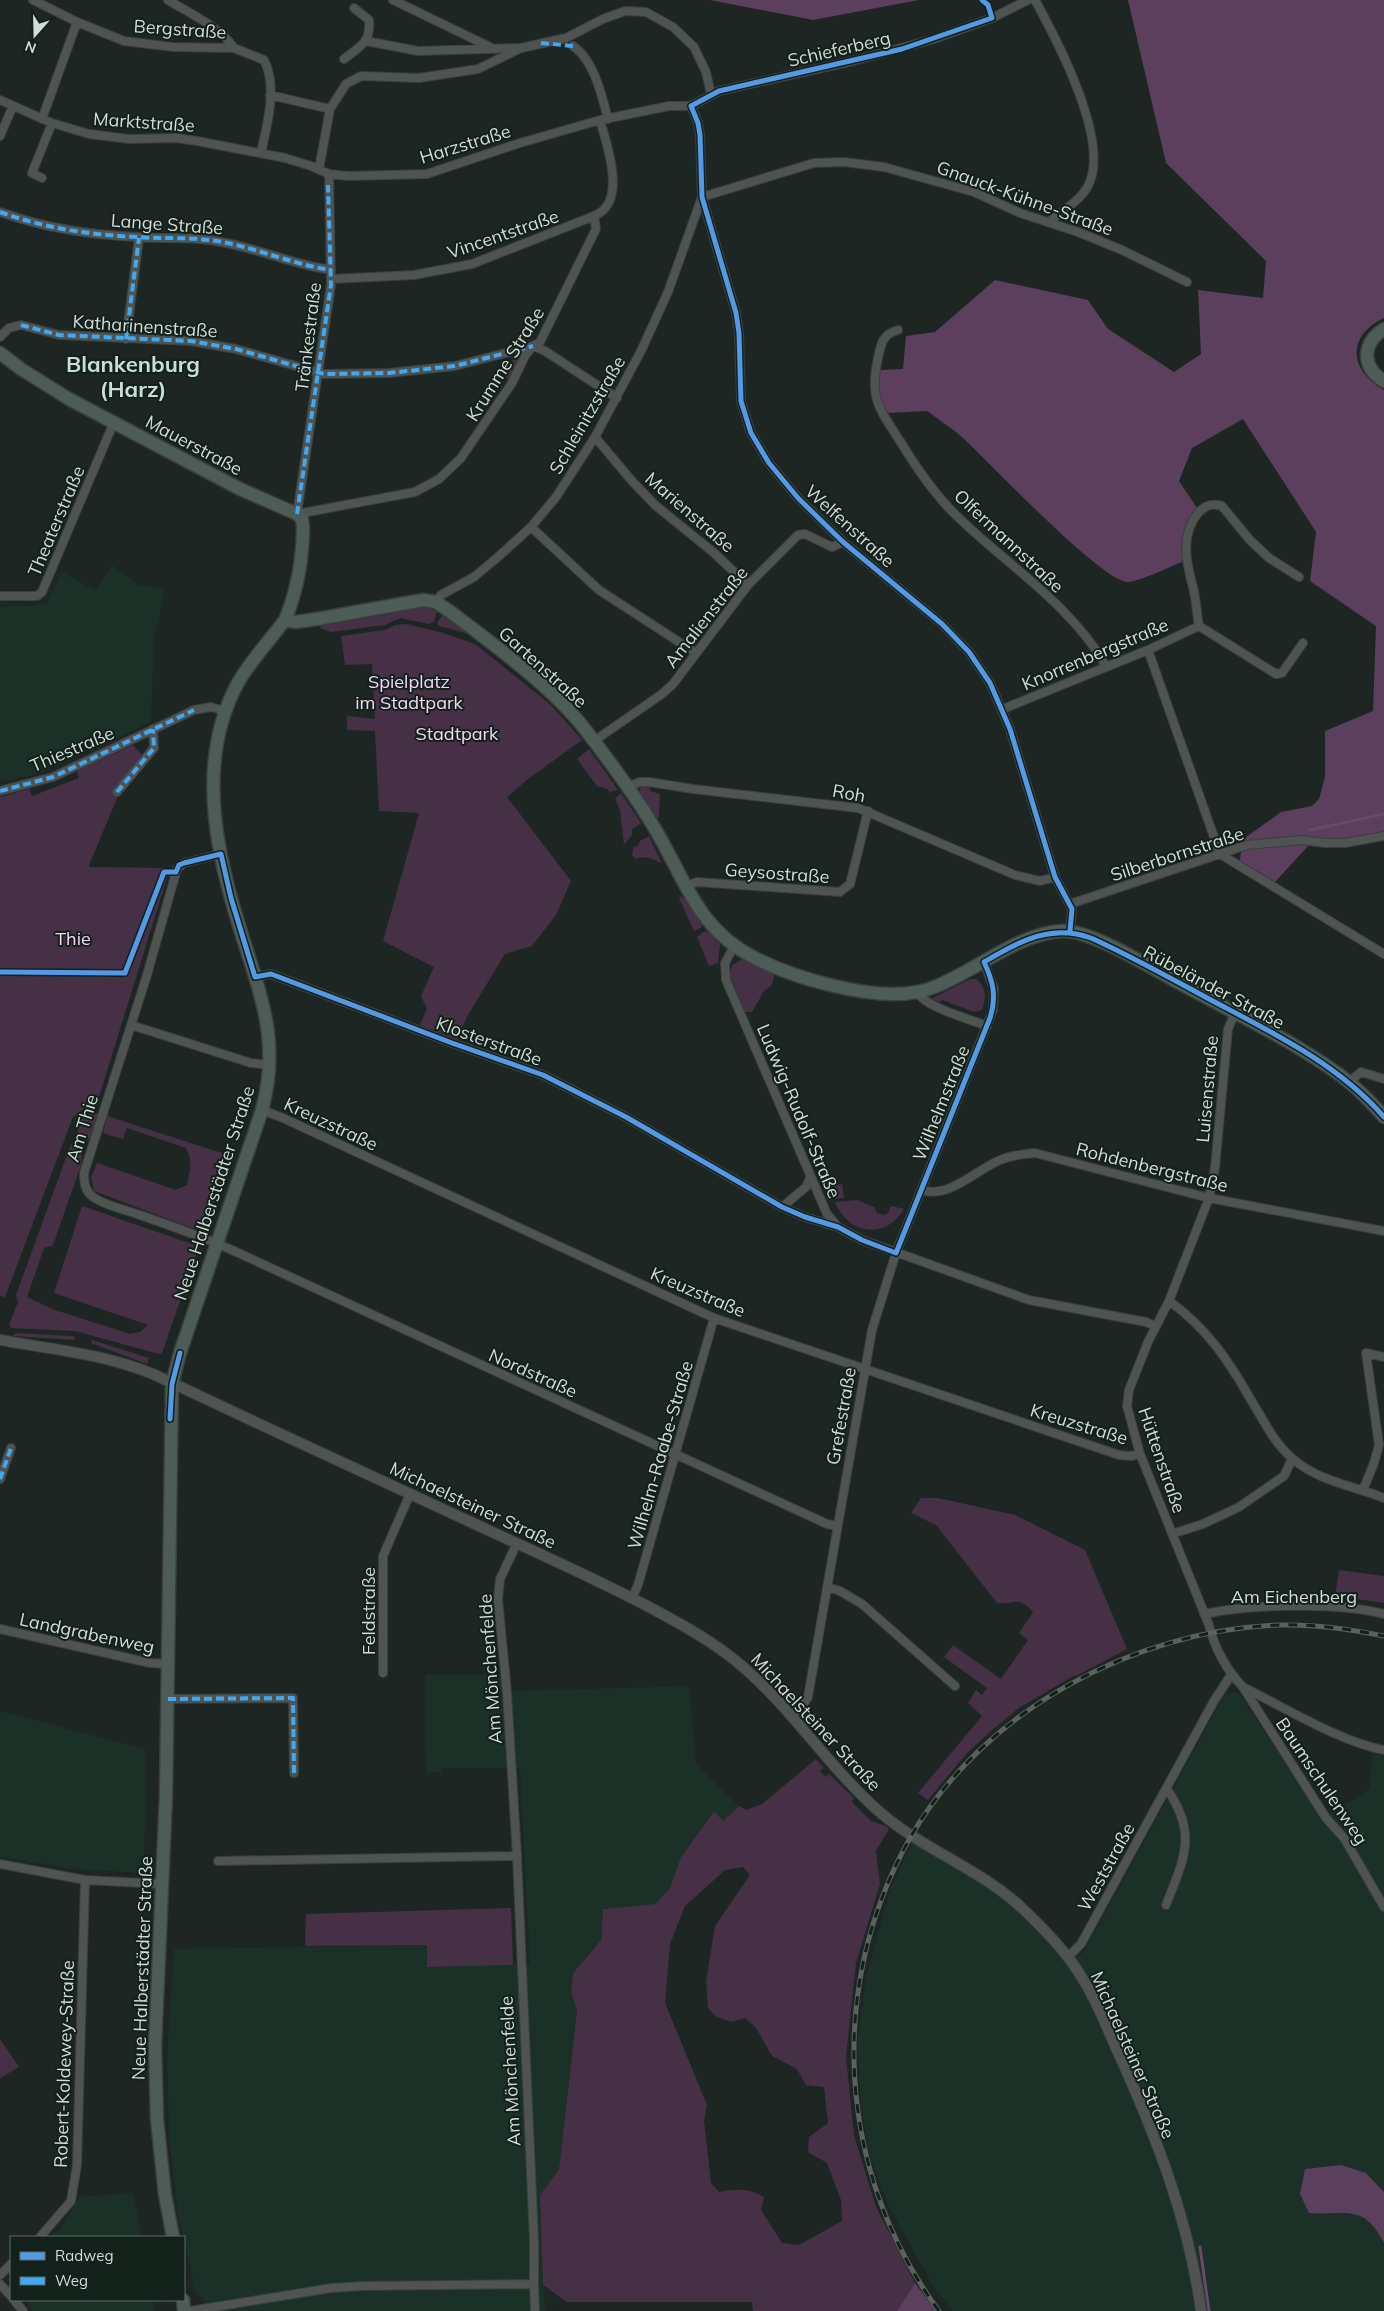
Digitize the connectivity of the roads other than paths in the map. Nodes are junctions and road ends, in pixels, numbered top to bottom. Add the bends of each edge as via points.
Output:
1 (33, 0) edge
2 (168, 0) edge
3 (393, 0) edge
4 (1028, 0) edge
5 (1035, 0) edge
6 (354, 8) dead end
7 (77, 22) junction
8 (366, 41) junction
9 (573, 46) dead end
10 (490, 47) junction
11 (234, 48) junction
12 (521, 48) junction
13 (344, 60) dead end
14 (711, 94) junction
15 (270, 95) junction
16 (0, 100) edge
17 (13, 106) junction
18 (691, 106) junction
19 (330, 109) junction
20 (42, 119) junction
21 (604, 120) junction
22 (52, 123) junction
23 (0, 136) edge
24 (261, 153) junction
25 (319, 169) junction
26 (329, 174) junction
27 (42, 178) dead end
28 (702, 197) junction
29 (0, 212) edge
30 (594, 216) junction
31 (1049, 222) junction
32 (139, 238) junction
33 (331, 270) junction
34 (331, 279) junction
35 (1187, 282) dead end
36 (1384, 329) edge
37 (898, 330) dead end
38 (0, 337) edge
39 (126, 339) junction
40 (533, 346) junction
41 (0, 353) edge
42 (318, 374) junction
43 (1384, 381) edge
44 (617, 398) junction
45 (114, 422) junction
46 (595, 437) junction
47 (298, 514) junction
48 (531, 527) junction
49 (843, 542) junction
50 (1299, 577) dead end
51 (748, 584) junction
52 (0, 596) edge
53 (436, 602) junction
54 (285, 620) junction
55 (1199, 626) junction
56 (1303, 643) dead end
57 (1148, 650) junction
58 (696, 653) junction
59 (1106, 666) junction
60 (1003, 709) junction
61 (225, 711) junction
62 (153, 729) junction
63 (594, 741) junction
64 (627, 787) junction
65 (0, 791) edge
66 (118, 792) dead end
67 (868, 811) junction
68 (1384, 836) edge
69 (221, 854) junction
70 (1220, 854) junction
71 (1055, 878) junction
72 (685, 886) junction
73 (1070, 904) junction
74 (1070, 932) junction
75 (734, 946) junction
76 (1384, 954) edge
77 (984, 962) junction
78 (255, 977) junction
79 (917, 992) junction
80 (1234, 1013) junction
81 (131, 1025) junction
82 (987, 1026) junction
83 (270, 1065) junction
84 (1384, 1079) edge
85 (1349, 1082) junction
86 (262, 1110) junction
87 (1384, 1117) edge
88 (810, 1178) junction
89 (922, 1190) junction
90 (1209, 1198) junction
91 (782, 1206) junction
92 (838, 1227) junction
93 (1384, 1231) edge
94 (217, 1243) junction
95 (896, 1253) junction
96 (1169, 1301) junction
97 (714, 1318) junction
98 (1155, 1326) junction
99 (0, 1340) edge
100 (1384, 1357) edge
101 (865, 1368) junction
102 (172, 1384) junction
103 (11, 1448) dead end
104 (1140, 1454) junction
105 (677, 1455) junction
106 (1292, 1459) junction
107 (0, 1479) edge
108 (1363, 1490) junction
109 (410, 1494) junction
110 (1384, 1498) edge
111 (837, 1526) junction
112 (1172, 1534) junction
113 (517, 1543) junction
114 (827, 1587) junction
115 (632, 1598) junction
116 (1204, 1614) junction
117 (1384, 1614) edge
118 (0, 1629) edge
119 (168, 1664) junction
120 (382, 1673) dead end
121 (1231, 1675) junction
122 (955, 1686) dead end
123 (1243, 1687) junction
124 (168, 1699) junction
125 (791, 1716) junction
126 (1384, 1750) edge
127 (294, 1773) dead end
128 (1167, 1789) junction
129 (517, 1856) junction
130 (218, 1861) dead end
131 (0, 1864) edge
132 (85, 1880) junction
133 (162, 1884) junction
134 (1166, 1905) dead end
135 (1384, 1907) edge
136 (1068, 1957) junction
137 (41, 2236) edge
138 (173, 2236) edge
139 (10, 2265) edge
140 (0, 2275) edge
141 (0, 2284) edge
142 (534, 2284) junction
143 (10, 2295) edge
144 (15, 2301) edge
145 (23, 2311) edge
146 (190, 2311) edge
147 (536, 2311) edge
148 (1201, 2311) edge

1 - 7 street, Bergstraße
2 - 11 street via 200,19
3 - 10 street
4 - 14 street, Schieferberg via 992,18 926,42
5 - 31 street via 1067,60 1094,154 1092,177 1083,193
6 - 8 street via 369,20 370,33
7 - 11 street, Bergstraße via 141,44
7 - 20 street
8 - 10 street via 418,51
8 - 13 street
9 - 21 street via 579,50 593,74
10 - 12 street
11 - 15 street, Bergstraße via 264,60 271,77
12 - 14 street via 566,38 624,11 646,12 673,27 694,48 708,78
12 - 19 street via 478,69 419,78 361,76 346,84
14 - 18 street, Schieferberg
15 - 19 street
15 - 24 street, Bergstraße
16 - 17 street, Marktstraße
17 - 20 street, Marktstraße
17 - 23 street
18 - 21 street, Harzstraße via 669,106
18 - 28 street, Welfenstraße via 700,135
19 - 25 street
20 - 22 street, Marktstraße
21 - 26 street, Harzstraße via 520,143 427,174
21 - 30 street via 612,181 606,209
22 - 24 street, Marktstraße via 98,136 176,138
22 - 27 street via 32,173
24 - 25 street, Marktstraße
25 - 26 street
26 - 33 street, Tränkestraße
28 - 31 street, Gnauck-Kühne-Straße via 814,163 844,162 884,167 945,183
28 - 44 street, Schleinitzstraße via 668,292
28 - 49 street, Welfenstraße via 736,313 741,400 751,433 783,482
29 - 32 street, Lange Straße via 31,223 78,232
30 - 34 street, Vincentstraße via 464,266 414,275
30 - 40 street, Krumme Straße via 596,229 543,337
31 - 35 street, Gnauck-Kühne-Straße via 1122,250
32 - 33 street, Lange Straße via 207,239 238,244
32 - 39 street
33 - 34 street, Tränkestraße
34 - 42 street, Tränkestraße
36 - 43 main road via 1371,341 1366,354 1370,367
37 - 59 street, Olfermannstraße via 882,341 874,375 874,392 880,409 912,462 958,518 1046,594 1096,650
38 - 39 street, Katharinenstraße via 9,328 21,325 59,334
39 - 42 street, Katharinenstraße via 191,342 236,349
40 - 42 street, Katharinenstraße via 455,366 389,373
40 - 44 street
40 - 47 street, Krumme Straße via 471,445 438,479 401,496
41 - 45 main road, Mauerstraße via 55,391
42 - 47 street, Tränkestraße
44 - 46 street, Schleinitzstraße
45 - 47 main road, Mauerstraße via 240,489
45 - 52 street, Theaterstraße via 42,592 37,596
46 - 48 street, Schleinitzstraße via 556,497
46 - 51 street, Marienstraße via 655,505
47 - 54 main road, Neue Halberstädter Straße via 303,526 302,545
48 - 53 street, Schleinitzstraße via 474,577 441,595
48 - 58 street via 599,590
49 - 51 street, Amalienstraße via 832,547 805,534 798,536
49 - 60 street, Welfenstraße via 942,624 969,652
50 - 55 street via 1269,558 1222,506 1209,505 1190,525 1186,546 1186,563
51 - 58 street, Amalienstraße
53 - 54 main road via 416,601 317,619
53 - 63 main road, Gartenstraße via 546,689 569,710
54 - 61 main road, Neue Halberstädter Straße via 244,673
55 - 56 street via 1276,674 1282,673
55 - 57 street, Knorrenbergstraße
57 - 59 street, Knorrenbergstraße
57 - 70 street
58 - 63 street, Amalienstraße via 662,694
59 - 60 street, Knorrenbergstraße
60 - 71 street, Welfenstraße
61 - 62 street, Thiestraße via 211,707 194,710
61 - 69 main road, Neue Halberstädter Straße via 214,776 214,807
62 - 65 street, Thiestraße via 54,777
62 - 66 street via 154,748
63 - 64 main road, Gartenstraße
64 - 67 street, Roh via 649,782
64 - 72 main road, Gartenstraße via 656,830
67 - 71 street, Roh via 1015,875 1040,881
67 - 72 street, Geysostraße via 850,884 840,892 697,882
68 - 70 street, Silberbornstraße via 1344,843 1280,841 1247,845
69 - 78 main road, Neue Halberstädter Straße
69 - 81 street, Am Thie via 184,863 177,869
70 - 73 street, Silberbornstraße
70 - 76 street
71 - 73 street, Welfenstraße
72 - 75 main road, Gartenstraße via 710,924
73 - 74 street, Welfenstraße
74 - 77 main road, Gartenstraße via 1053,932 1029,939
74 - 80 main road, Rübeländer Straße via 1113,948
75 - 79 main road, Gartenstraße via 775,967 827,984 889,994
75 - 88 street, Ludwig-Rudolf-Straße via 725,963 726,980
77 - 79 main road, Gartenstraße via 938,986
77 - 82 street, Wilhelmstraße via 994,989 993,1010
78 - 83 main road, Neue Halberstädter Straße via 270,1034
78 - 91 street, Klosterstraße via 271,974 543,1075 626,1117
79 - 82 street via 932,1005
80 - 85 main road, Rübeländer Straße via 1319,1061
80 - 90 street, Luisenstraße via 1228,1029 1215,1168
81 - 83 street via 251,1063
81 - 94 street, Am Thie via 84,1173 87,1191 92,1197 110,1205
82 - 89 street, Wilhelmstraße
83 - 86 main road, Neue Halberstädter Straße
84 - 85 street via 1361,1072
85 - 87 main road, Rübeländer Straße
86 - 94 main road, Neue Halberstädter Straße
86 - 97 street, Kreuzstraße
88 - 91 street via 806,1188
88 - 92 street, Ludwig-Rudolf-Straße via 827,1214
89 - 90 street, Rohdenbergstraße via 942,1191 998,1161 1016,1154 1035,1153
89 - 95 street, Wilhelmstraße
90 - 93 street, Rohdenbergstraße
90 - 96 street, Hüttenstraße
91 - 92 street, Klosterstraße
92 - 95 street, Ludwig-Rudolf-Straße
94 - 102 main road, Neue Halberstädter Straße
94 - 105 street, Nordstraße
95 - 98 street, Ludwig-Rudolf-Straße via 1029,1300
95 - 101 street, Grefestraße via 872,1330
96 - 98 street, Hüttenstraße
96 - 106 street via 1198,1324 1215,1343 1275,1440
97 - 101 street, Kreuzstraße
97 - 105 street, Wilhelm-Raabe-Straße
98 - 104 street, Hüttenstraße via 1129,1390 1127,1406
99 - 102 street, Michaelsteiner Straße via 111,1359
100 - 108 street via 1366,1353 1379,1445
101 - 104 street, Kreuzstraße via 1119,1455
101 - 111 street, Grefestraße
102 - 109 street, Michaelsteiner Straße
102 - 119 main road, Neue Halberstädter Straße
103 - 107 street
104 - 112 street, Hüttenstraße
105 - 111 street, Nordstraße
105 - 115 street, Wilhelm-Raabe-Straße
106 - 108 street via 1320,1476
106 - 112 street via 1284,1476 1240,1507
108 - 110 street
109 - 113 street, Michaelsteiner Straße
109 - 120 street, Feldstraße via 383,1556
111 - 114 street, Grefestraße
112 - 116 street, Hüttenstraße
113 - 115 street, Michaelsteiner Straße
113 - 129 street, Am Mönchenfelde via 498,1590
114 - 122 street via 840,1590 862,1604
114 - 125 street, Grefestraße via 808,1697
115 - 125 street, Michaelsteiner Straße via 728,1655
116 - 117 street, Am Eichenberg via 1285,1607 1334,1607
116 - 121 street, Hüttenstraße via 1213,1642
118 - 119 street, Landgrabenweg via 150,1664
119 - 124 main road, Neue Halberstädter Straße
121 - 123 street, Baumschulenweg
121 - 128 street, Weststraße via 1218,1693
123 - 126 street via 1348,1739
123 - 135 street, Baumschulenweg via 1326,1818 1344,1838
124 - 127 street via 293,1698
124 - 133 main road, Neue Halberstädter Straße
125 - 136 street, Michaelsteiner Straße via 835,1768 872,1804 918,1841 1006,1895
128 - 134 street via 1181,1810 1186,1828 1185,1852
128 - 136 street, Weststraße via 1081,1944
129 - 130 street
129 - 142 street, Am Mönchenfelde
131 - 132 street
132 - 133 street
132 - 137 street, Robert-Koldewey-Straße via 77,2165 71,2201
133 - 138 main road, Neue Halberstädter Straße via 156,2086
136 - 148 street, Michaelsteiner Straße via 1090,1990 1174,2192 1196,2270
139 - 140 street
141 - 143 street
142 - 146 street via 347,2287
142 - 147 street, Am Mönchenfelde
144 - 145 street

